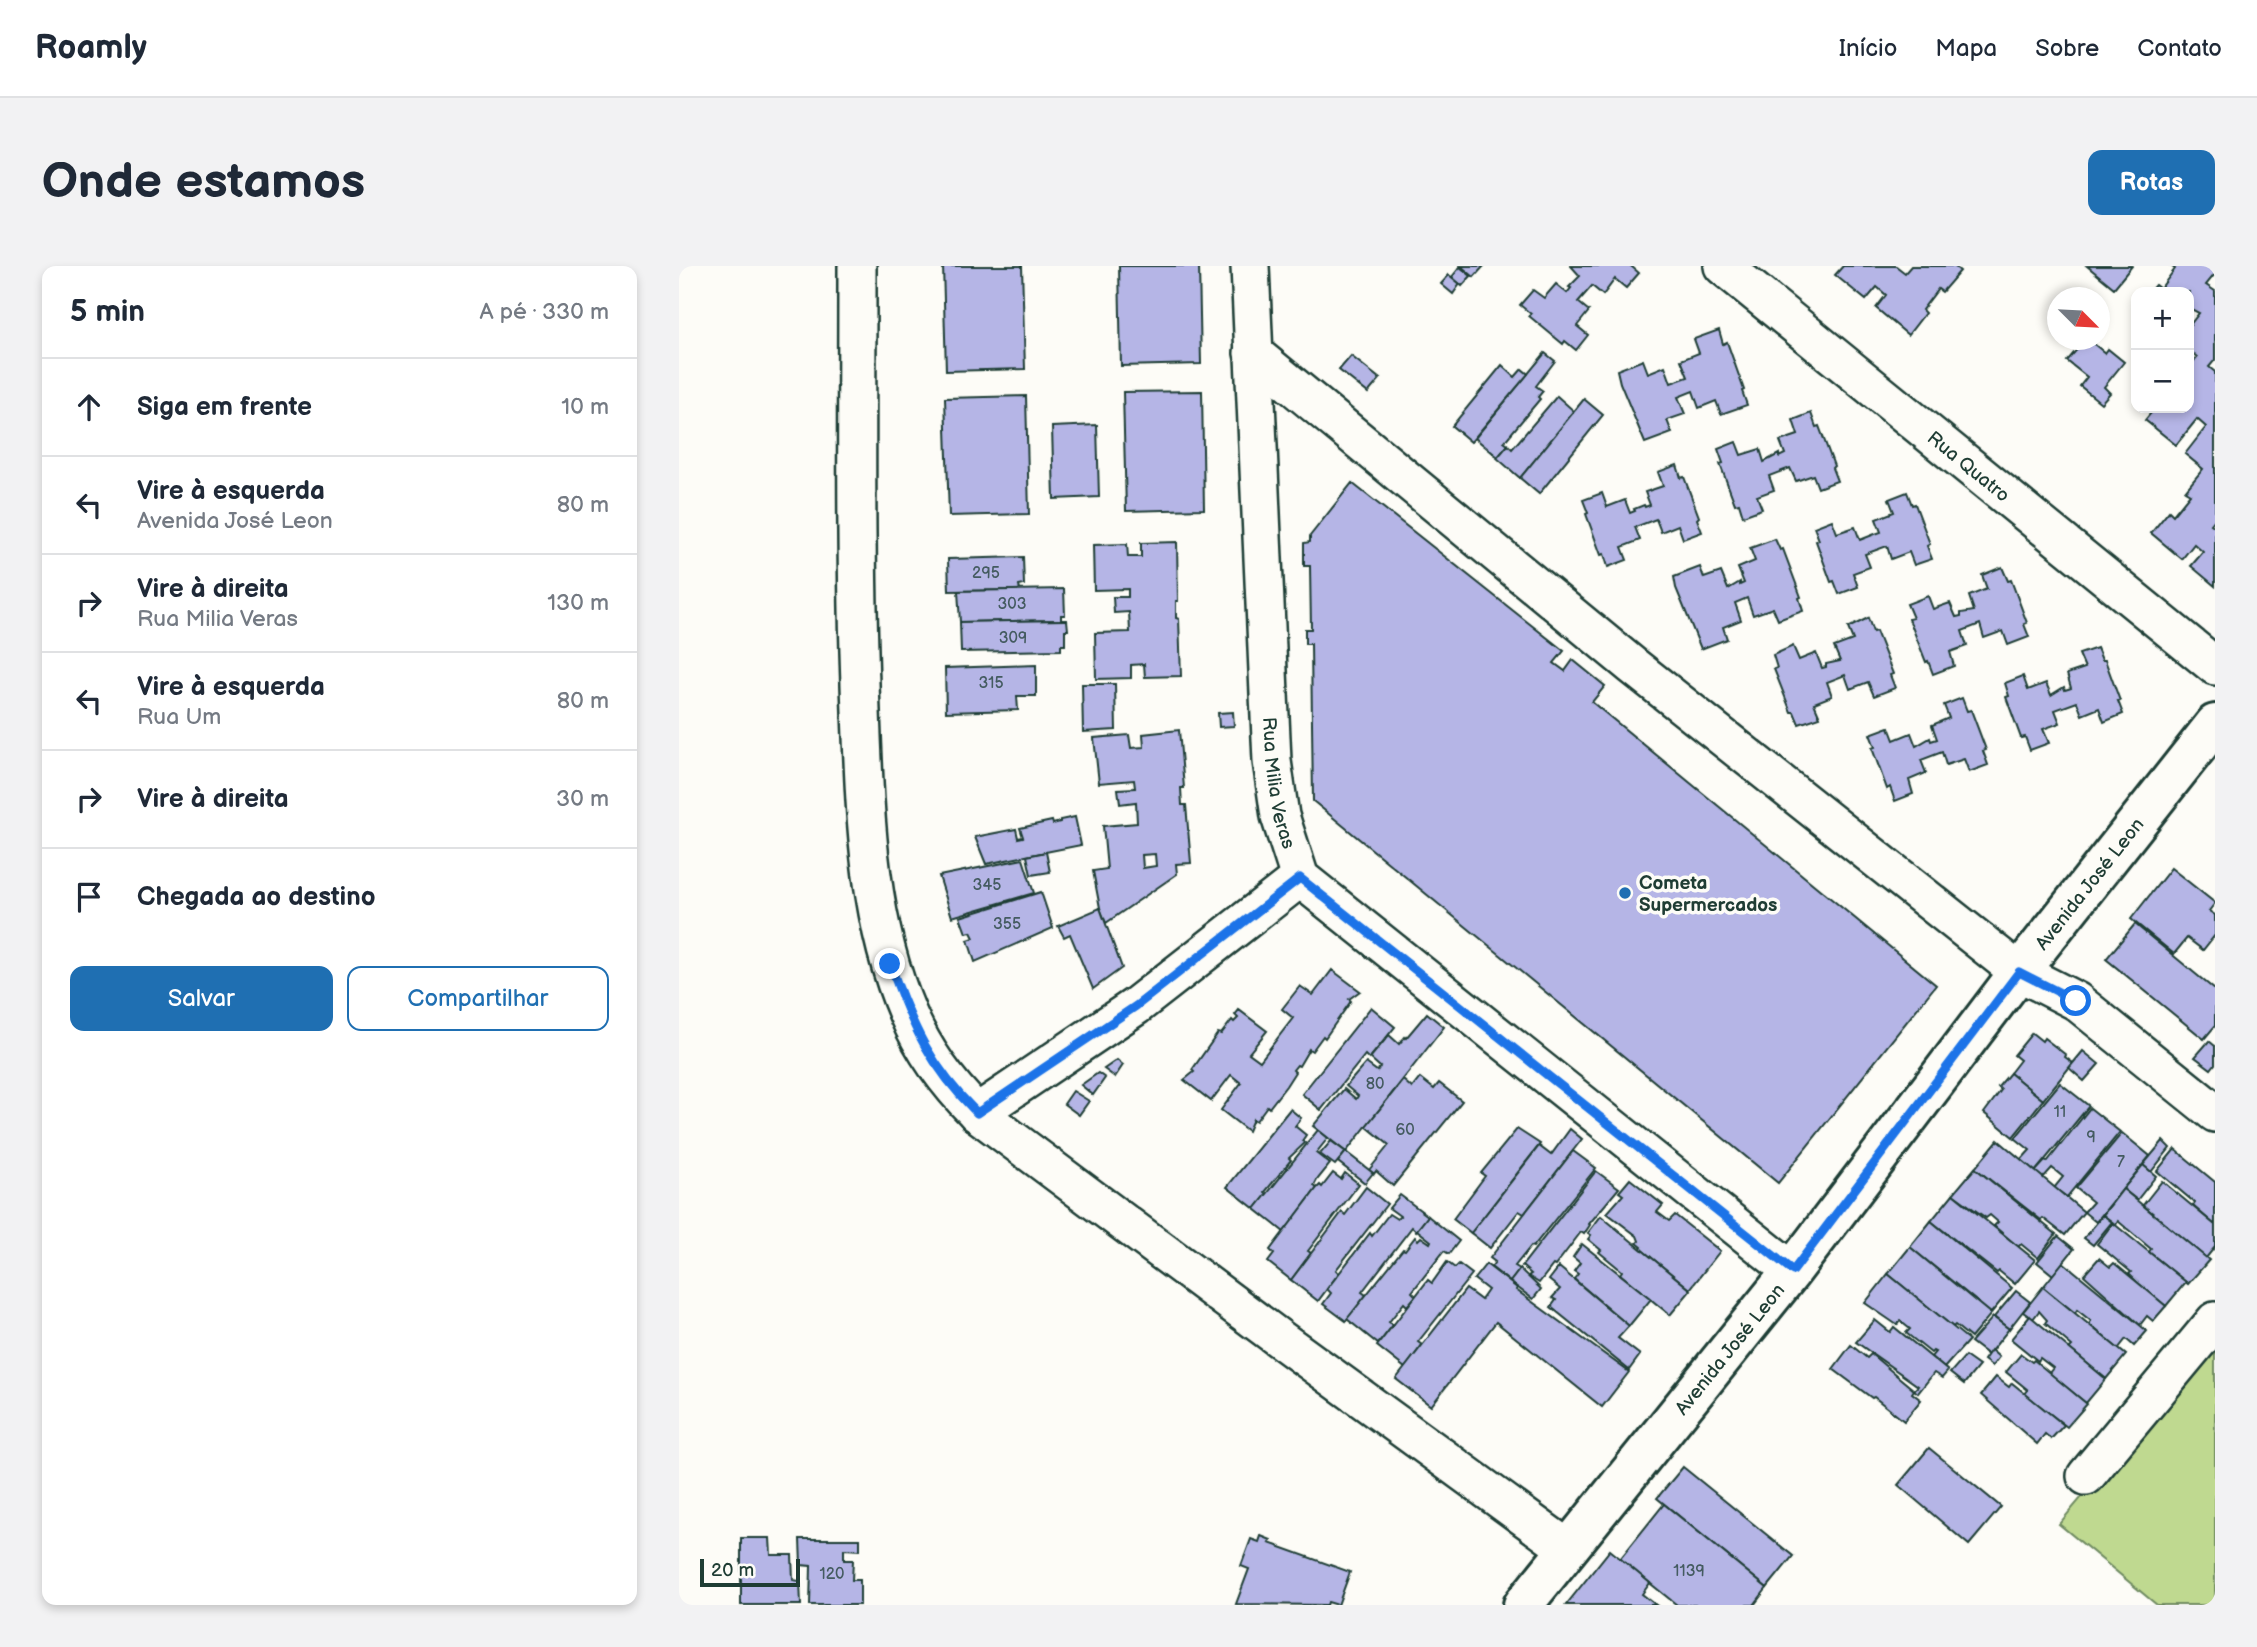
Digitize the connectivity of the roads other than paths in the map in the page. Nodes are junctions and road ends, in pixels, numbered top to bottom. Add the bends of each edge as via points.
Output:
1 (857, 266) edge
2 (1250, 266) edge
3 (1723, 266) edge
4 (1253, 353) junction
5 (2215, 666) edge
6 (2215, 724) edge
7 (1300, 878) junction
8 (2019, 972) junction
9 (977, 1113) junction
10 (2215, 1113) edge
11 (1793, 1271) junction
12 (2215, 1321) edge
13 (2086, 1476) dead end
14 (1568, 1549) junction
15 (1523, 1605) edge

1 - 9 street via 856,594 874,893 907,1013 929,1057
2 - 4 street, Rua Milia Veras
3 - 5 street, Rua Quatro
4 - 7 street, Rua Milia Veras via 1272,761 1280,816
4 - 8 street via 1633,666
6 - 8 main road, Avenida José Leon
7 - 9 street via 1136,1006
7 - 11 street
8 - 10 street via 2076,1001
8 - 11 main road, Avenida José Leon
9 - 14 street
11 - 14 main road, Avenida José Leon
12 - 13 street
14 - 15 main road, Avenida José Leon

